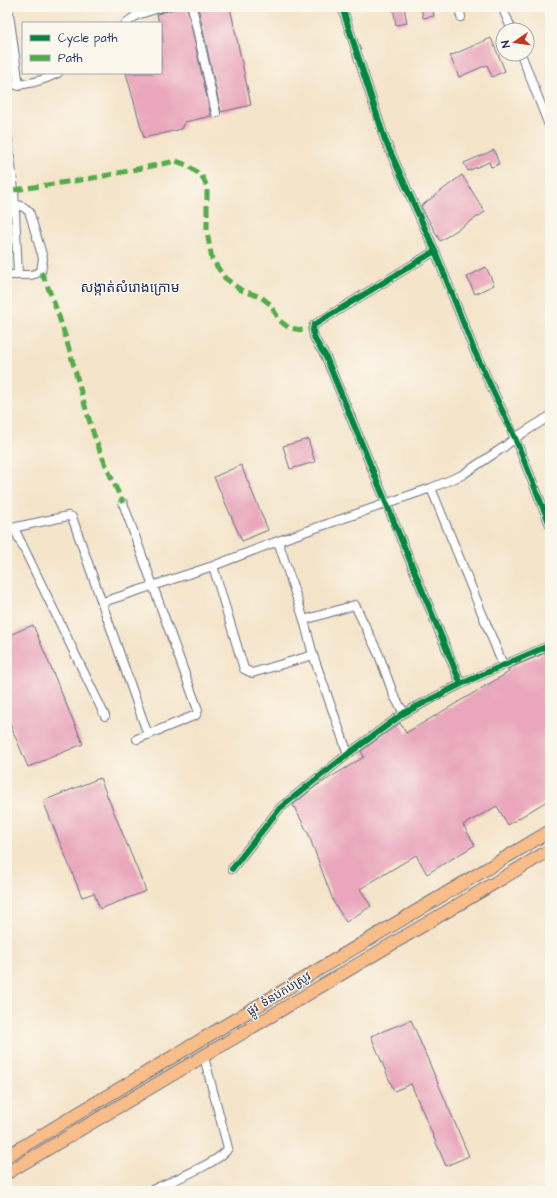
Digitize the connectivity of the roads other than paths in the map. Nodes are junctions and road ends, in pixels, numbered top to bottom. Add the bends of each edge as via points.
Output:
1 (8, 7) edge
2 (162, 7) edge
3 (192, 7) edge
4 (342, 7) edge
5 (459, 7) edge
6 (502, 7) edge
7 (136, 11) edge
8 (461, 17) dead end
9 (127, 22) edge
10 (509, 22) edge
11 (524, 62) edge
12 (56, 74) edge
13 (7, 84) edge
14 (19, 86) junction
15 (216, 113) dead end
16 (550, 128) edge
17 (7, 132) edge
18 (8, 151) edge
19 (15, 204) junction
20 (11, 216) edge
21 (435, 252) junction
22 (7, 275) edge
23 (18, 275) junction
24 (550, 416) edge
25 (515, 438) junction
26 (431, 488) junction
27 (387, 502) junction
28 (123, 503) dead end
29 (550, 525) edge
30 (9, 526) edge
31 (278, 541) junction
32 (213, 566) junction
33 (153, 585) junction
34 (102, 602) junction
35 (304, 620) junction
36 (550, 644) edge
37 (313, 655) junction
38 (503, 665) junction
39 (461, 684) junction
40 (404, 713) junction
41 (104, 716) dead end
42 (148, 735) junction
43 (137, 739) dead end
44 (348, 754) junction
45 (550, 831) edge
46 (550, 850) edge
47 (232, 869) dead end
48 (204, 1057) junction
49 (7, 1156) edge
50 (7, 1173) edge
51 (150, 1191) edge

1 - 14 street
2 - 7 street
3 - 15 street
4 - 21 street via 385,140
5 - 8 street
6 - 10 street
7 - 9 street
11 - 16 street
12 - 14 street
13 - 14 street
17 - 18 street
18 - 19 street
19 - 20 street
19 - 23 street via 28,211 43,258 41,272
20 - 23 street
21 - 25 street via 474,350
21 - 27 street via 314,325 312,329
22 - 23 street
24 - 25 street
25 - 26 street via 462,475
25 - 29 street
26 - 27 street
26 - 38 street
27 - 31 street
27 - 39 street
28 - 33 street
30 - 34 street via 70,515
30 - 41 street
31 - 32 street
31 - 35 street
32 - 33 street
32 - 37 street via 244,669 252,673
33 - 34 street
33 - 42 street via 198,710 196,715
34 - 42 street
35 - 37 street
35 - 40 street via 355,605 394,696
36 - 38 street
37 - 44 street
38 - 39 street
39 - 40 street
40 - 44 street
42 - 43 street
44 - 47 street via 280,808
45 - 49 main road, ផ្លូវ ទំនប់កប់ស្រូវ
46 - 48 main road, ផ្លូវ ទំនប់កប់ស្រូវ
48 - 50 main road, ផ្លូវ ទំនប់កប់ស្រូវ
48 - 51 street via 228,1148 226,1153

